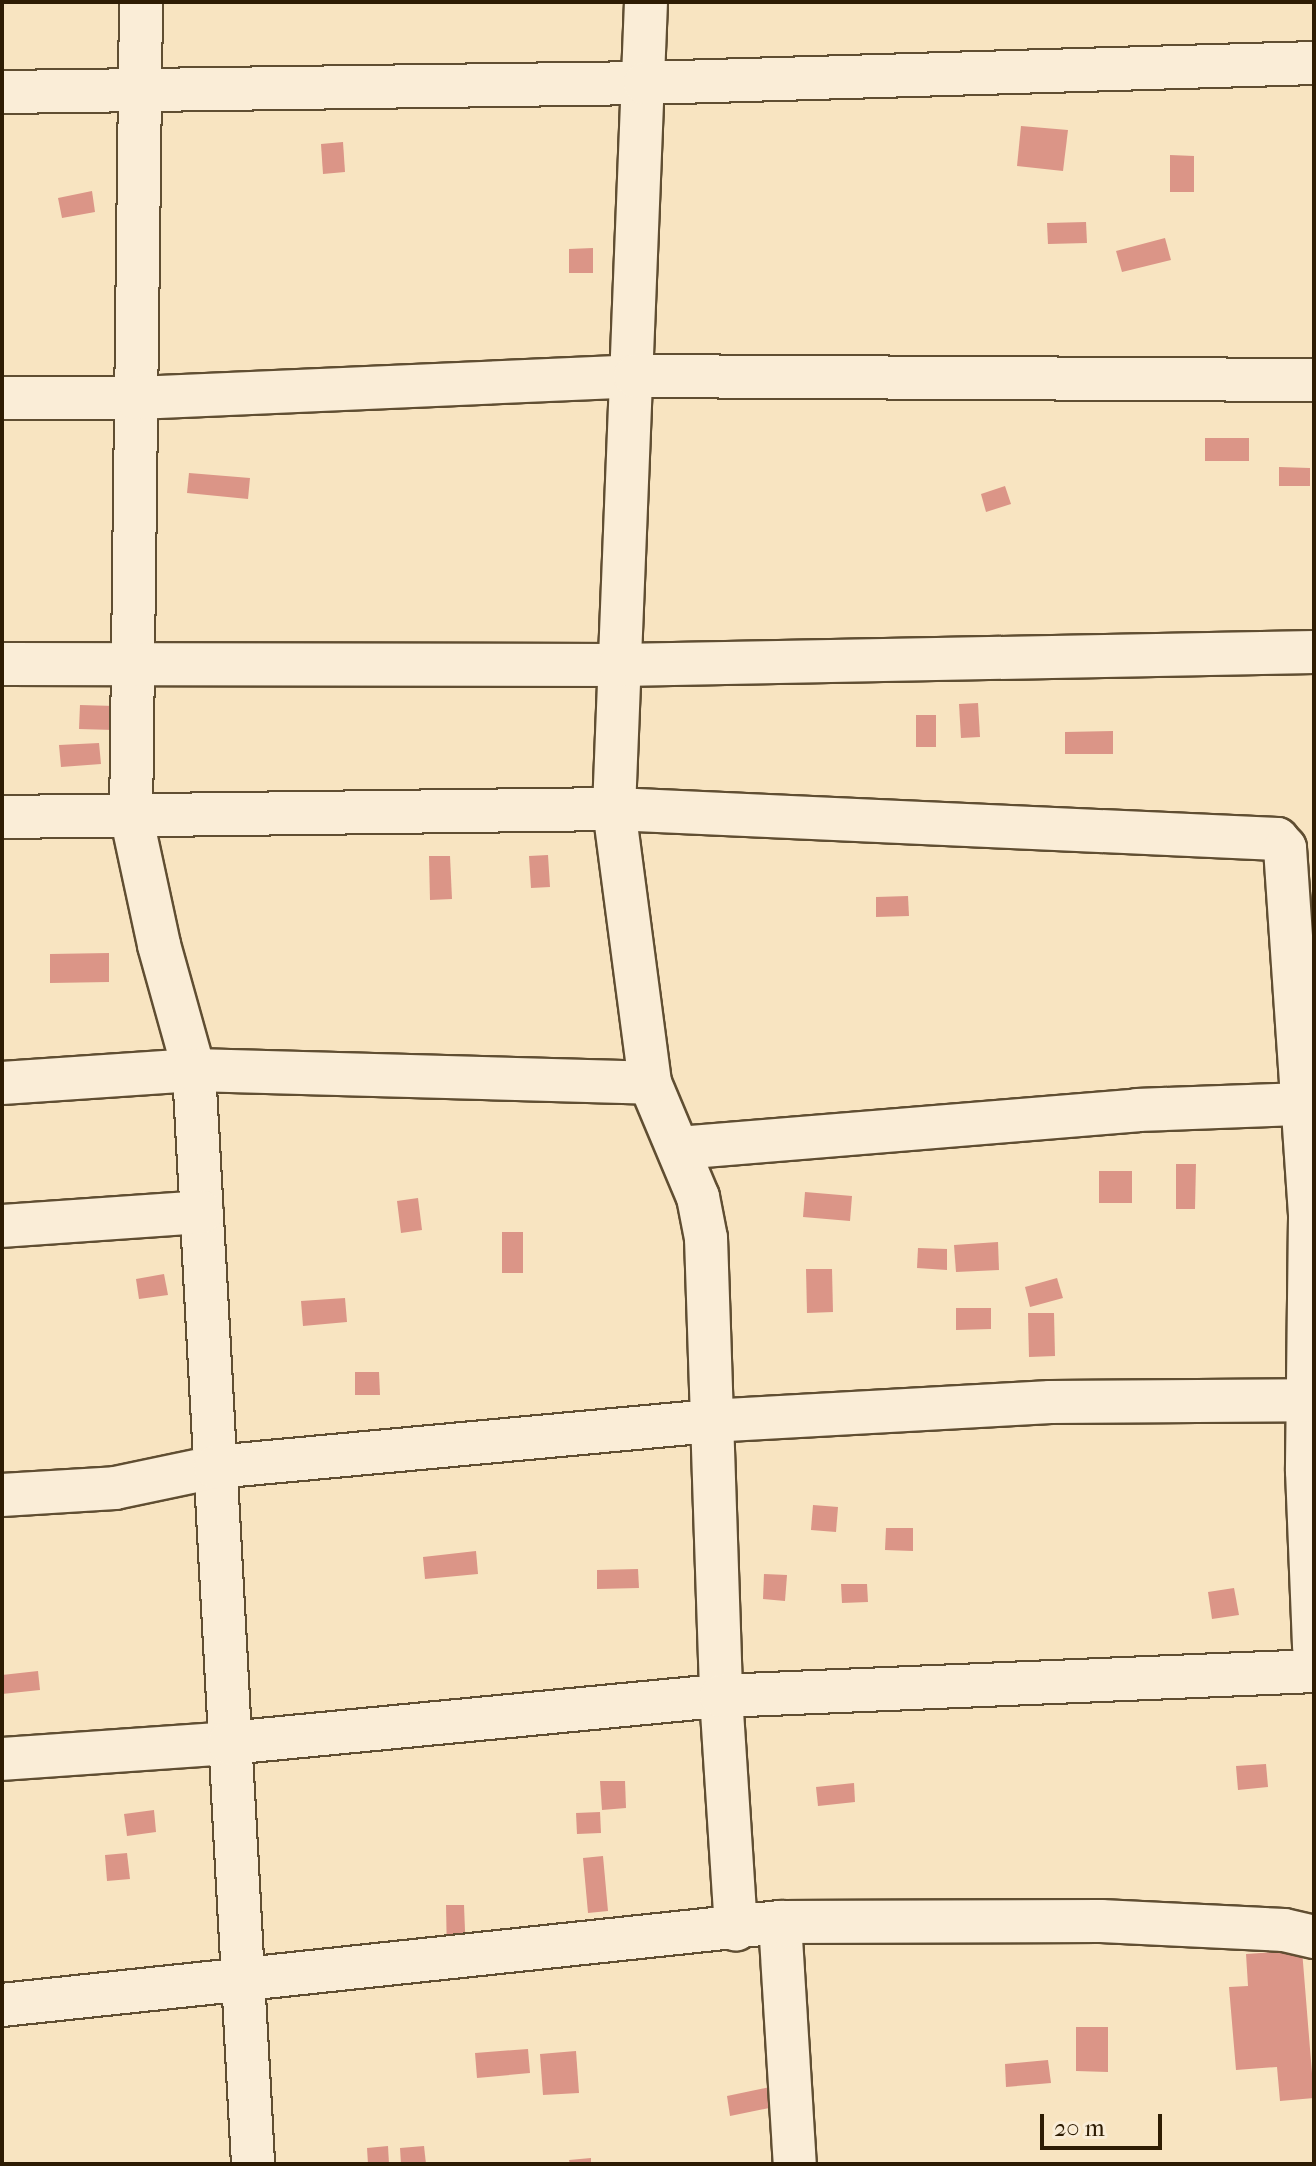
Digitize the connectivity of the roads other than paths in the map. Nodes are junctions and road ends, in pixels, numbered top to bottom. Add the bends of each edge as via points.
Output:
1 (141, 2) edge
2 (646, 2) edge
3 (1314, 63) edge
4 (645, 83) junction
5 (139, 90) junction
6 (2, 92) edge
7 (635, 376) junction
8 (1314, 380) edge
9 (2, 398) edge
10 (136, 398) junction
11 (1314, 652) edge
12 (134, 662) junction
13 (2, 664) edge
14 (620, 665) junction
15 (614, 809) junction
16 (131, 815) junction
17 (2, 817) edge
18 (1303, 946) edge
19 (194, 1070) junction
20 (2, 1083) edge
21 (650, 1083) junction
22 (1304, 1104) junction
23 (679, 1148) junction
24 (202, 1212) junction
25 (1312, 1218) edge
26 (2, 1226) edge
27 (1308, 1400) junction
28 (709, 1421) junction
29 (215, 1467) junction
30 (1310, 1471) edge
31 (2, 1495) edge
32 (1314, 1648) edge
33 (1314, 1671) edge
34 (721, 1696) junction
35 (229, 1743) junction
36 (2, 1759) edge
37 (780, 1922) junction
38 (736, 1930) junction
39 (1314, 1937) edge
40 (244, 1983) junction
41 (2, 2005) edge
42 (253, 2164) edge
43 (795, 2164) edge

1 - 5 street
2 - 4 street
3 - 4 street
4 - 5 street
4 - 7 street
5 - 6 street
5 - 10 street
7 - 8 street
7 - 10 street
7 - 14 street
9 - 10 street
10 - 12 street
11 - 14 street
12 - 13 street
12 - 14 street
12 - 16 street
14 - 15 street
15 - 16 street
15 - 18 street via 1272,838 1285,848
15 - 21 street
16 - 17 street
16 - 19 street
18 - 22 street
19 - 20 street
19 - 21 street
19 - 24 street
21 - 23 street
22 - 23 street via 1137,1110
22 - 25 street
23 - 28 street via 706,1238
24 - 26 street
24 - 29 street
25 - 27 street
27 - 28 street via 1050,1402
27 - 30 street
28 - 29 street
28 - 34 street
29 - 31 street via 115,1488
29 - 35 street
30 - 32 street
33 - 34 street
34 - 35 street
34 - 38 street
35 - 36 street
35 - 40 street
37 - 38 street
37 - 39 street via 1101,1921 1284,1930
37 - 43 street
38 - 40 street
40 - 41 street
40 - 42 street

